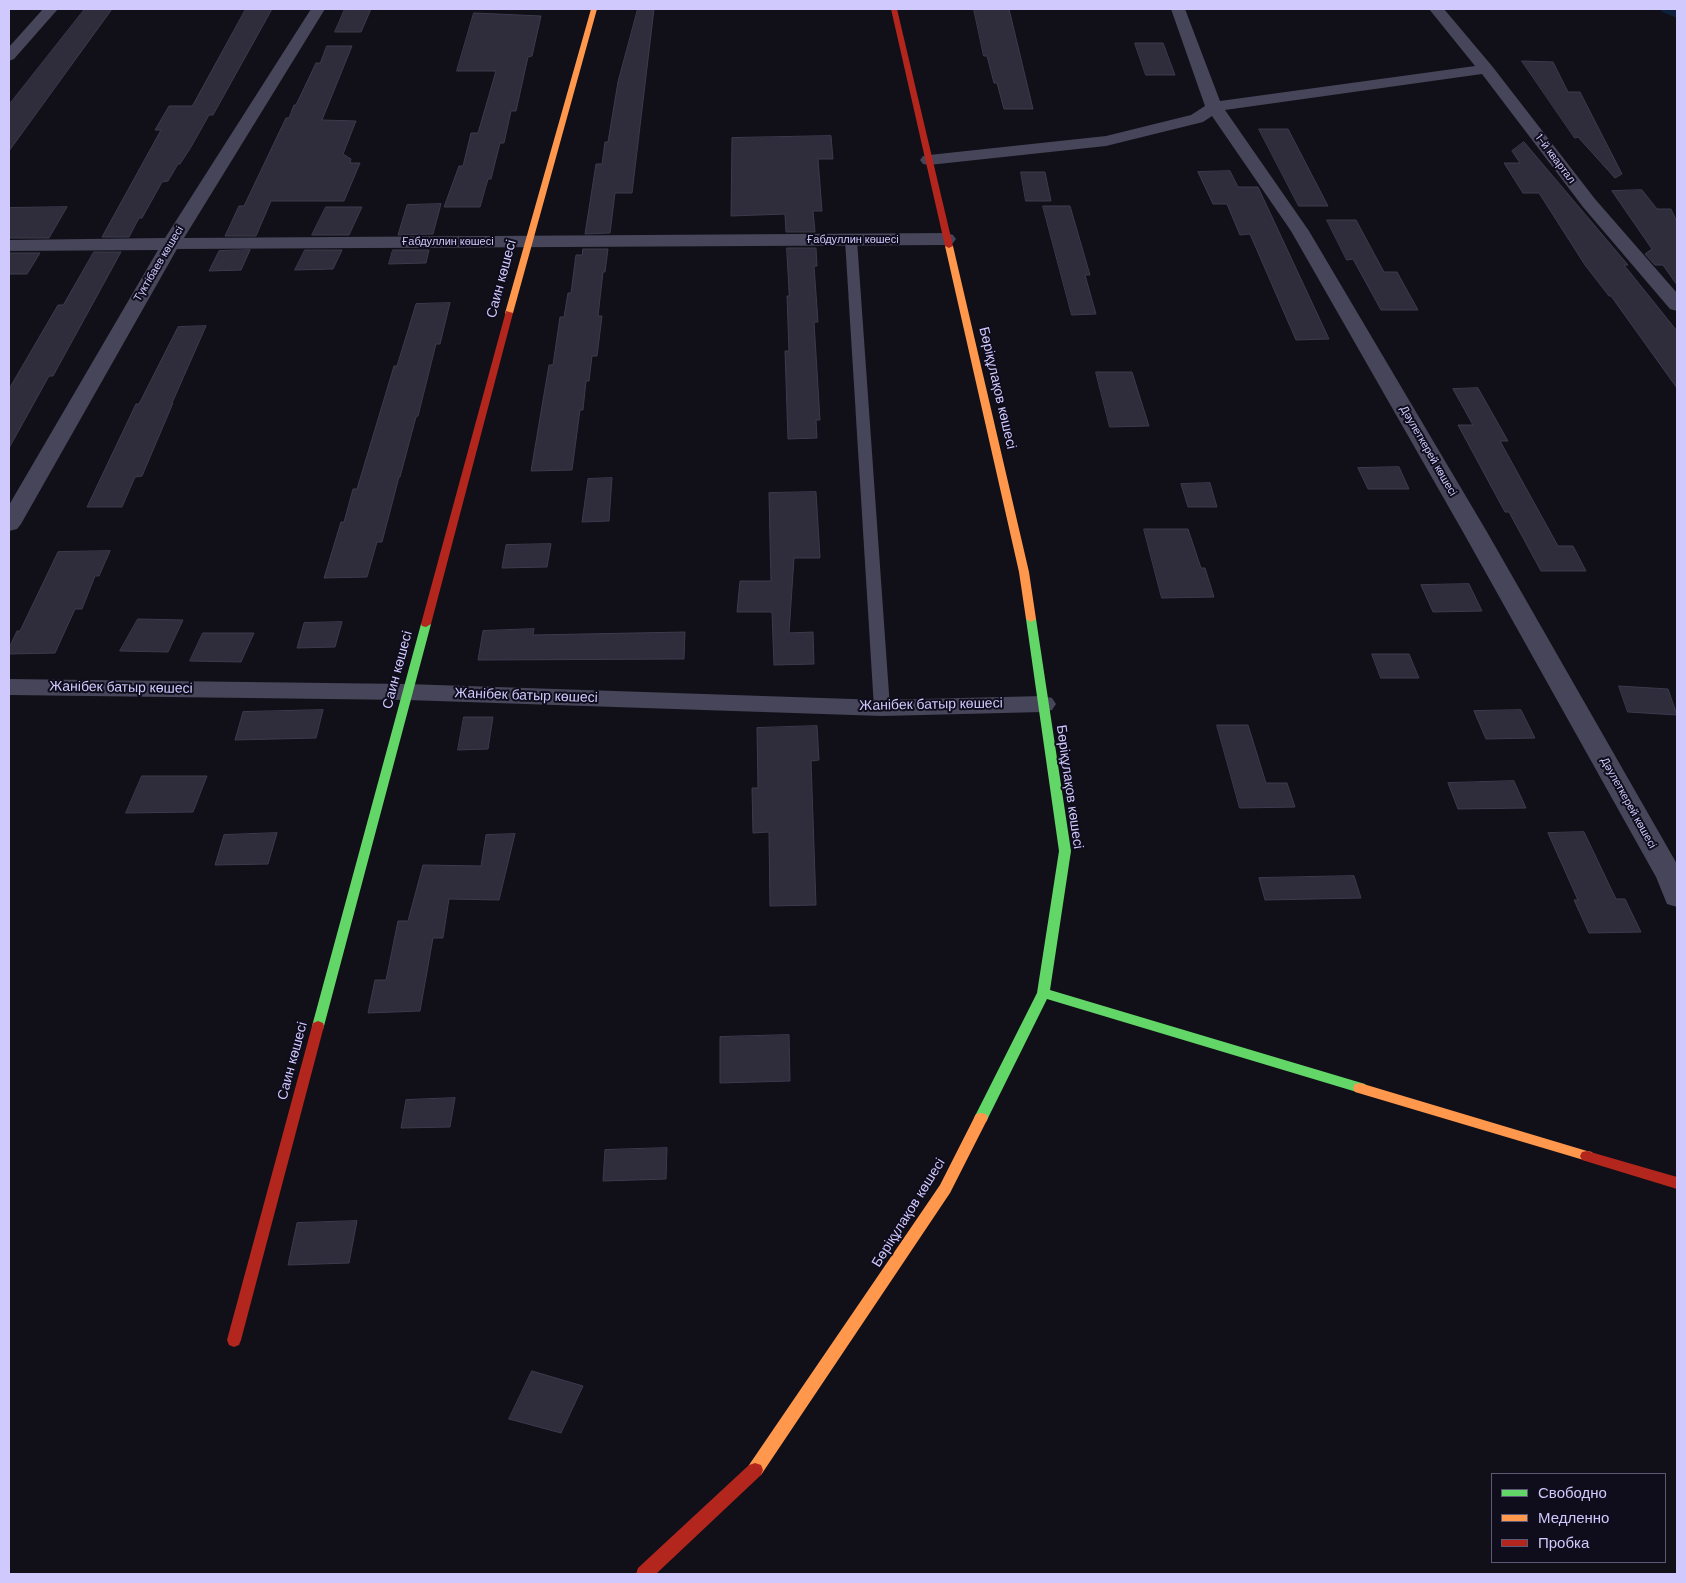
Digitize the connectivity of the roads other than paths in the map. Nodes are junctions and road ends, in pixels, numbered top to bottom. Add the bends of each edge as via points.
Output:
1 (51, 9) edge
2 (318, 9) edge
3 (594, 9) edge
4 (894, 9) edge
5 (1178, 9) edge
6 (1436, 9) edge
7 (9, 56) edge
8 (1486, 69) junction
9 (1214, 107) junction
10 (929, 160) junction
11 (947, 239) junction
12 (851, 240) junction
13 (528, 242) junction
14 (171, 244) junction
15 (9, 245) edge
16 (1677, 305) edge
17 (9, 524) edge
18 (9, 687) edge
19 (407, 692) junction
20 (1043, 704) junction
21 (882, 708) junction
22 (1677, 897) edge
23 (1044, 993) junction
24 (1677, 1183) edge
25 (234, 1340) dead end
26 (644, 1574) edge

1 - 7 street
2 - 14 street, Түктібаев көшесі
3 - 13 street, Саин көшесі
4 - 10 street, Бөріқұлақов көшесі
5 - 9 street, Дәулеткерей көшесі
6 - 8 street, 1-й квартал
8 - 9 street
8 - 16 street, 1-й квартал via 1589,203
9 - 10 street via 1197,119 1106,141
9 - 22 street, Дәулеткерей көшесі via 1300,231 1475,532 1670,877
10 - 11 street, Бөріқұлақов көшесі
11 - 12 street, Ғабдуллин көшесі
11 - 20 street, Бөріқұлақов көшесі via 1024,572
12 - 13 street, Ғабдуллин көшесі
12 - 21 lane
13 - 14 street, Ғабдуллин көшесі
13 - 19 street, Саин көшесі
14 - 15 street, Ғабдуллин көшесі
14 - 17 street, Түктібаев көшесі
18 - 19 street, Жанібек батыр көшесі
19 - 21 street, Жанібек батыр көшесі
19 - 25 street, Саин көшесі
20 - 21 street, Жанібек батыр көшесі
20 - 23 street, Бөріқұлақов көшесі via 1065,851
23 - 24 street
23 - 26 street, Бөріқұлақов көшесі via 945,1188 756,1469

